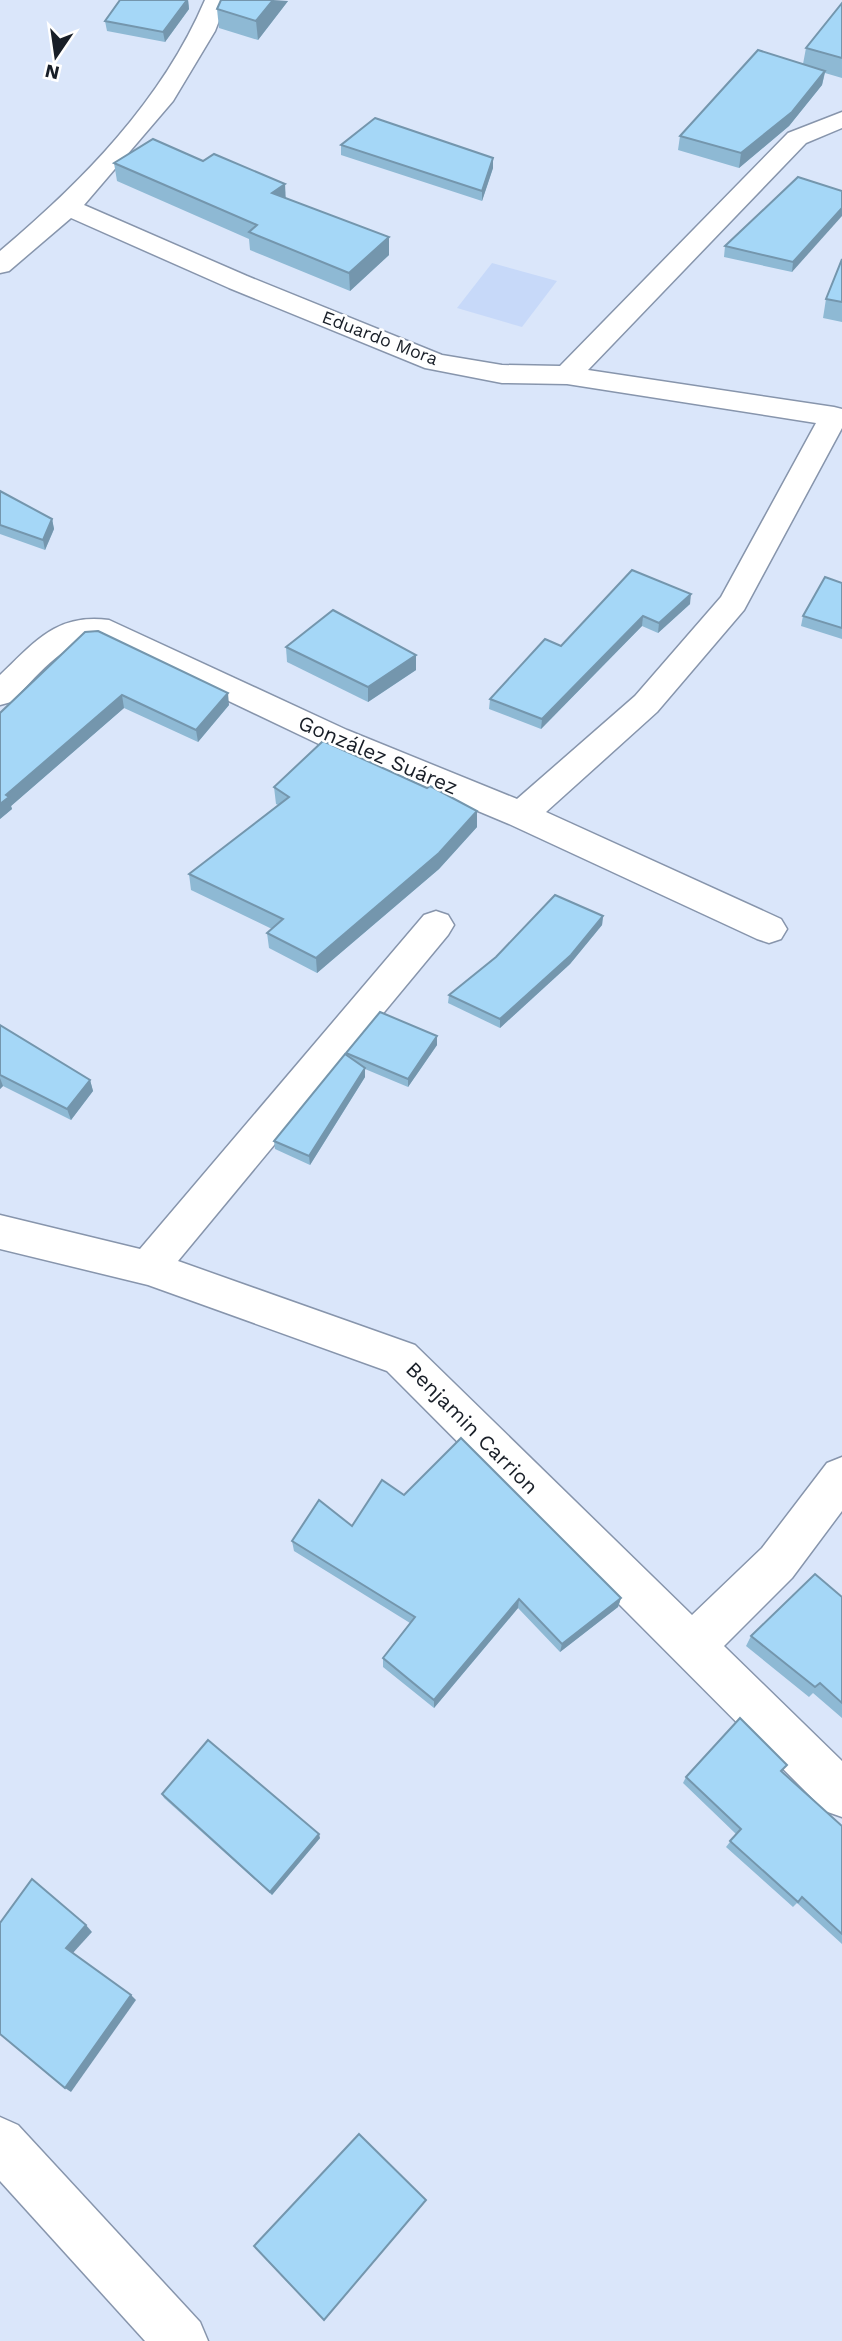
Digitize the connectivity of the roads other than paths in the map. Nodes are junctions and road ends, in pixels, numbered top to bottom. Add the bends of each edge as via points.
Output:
1 (216, 0) edge
2 (842, 120) edge
3 (68, 207) junction
4 (0, 265) edge
5 (567, 374) junction
6 (838, 417) edge
7 (0, 694) edge
8 (521, 815) junction
9 (436, 925) dead end
10 (769, 929) dead end
11 (0, 1231) edge
12 (148, 1268) junction
13 (842, 1477) edge
14 (693, 1647) junction
15 (842, 1794) edge
16 (0, 2143) edge
17 (181, 2341) edge

1 - 3 street via 164,96
2 - 5 street via 797,138
3 - 4 street
3 - 5 street, Eduardo Mora via 435,362 502,374
5 - 6 street, Eduardo Mora
6 - 8 street via 733,603 646,704
7 - 8 street, González Suárez via 59,638 87,628 109,631 335,738
8 - 10 street, González Suárez
9 - 12 street
11 - 12 street, Benjamin Carrion
12 - 14 street, Benjamin Carrion via 401,1358
13 - 14 street via 777,1563
14 - 15 street, Benjamin Carrion
16 - 17 street

